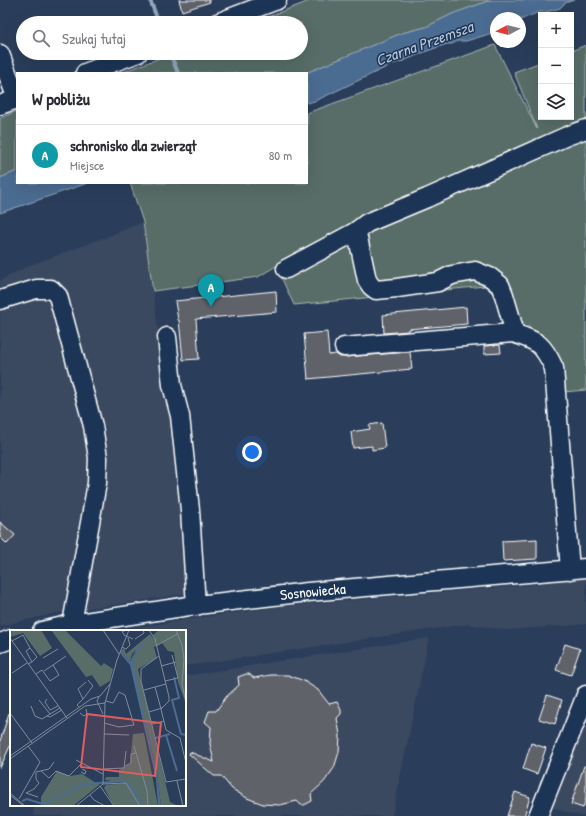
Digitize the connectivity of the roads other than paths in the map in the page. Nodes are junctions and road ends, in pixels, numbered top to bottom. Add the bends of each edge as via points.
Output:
1 (277, 0) edge
2 (235, 16) edge
3 (0, 54) edge
4 (119, 60) edge
5 (88, 72) edge
6 (16, 96) edge
7 (16, 99) edge
8 (0, 105) edge
9 (586, 129) edge
10 (355, 232) junction
11 (286, 269) dead end
12 (0, 300) edge
13 (513, 333) junction
14 (167, 337) dead end
15 (344, 347) dead end
16 (578, 569) edge
17 (196, 606) junction
18 (72, 624) junction
19 (46, 630) edge
20 (10, 636) edge
21 (0, 637) edge
22 (10, 639) edge
23 (0, 643) edge
24 (586, 695) edge
25 (543, 814) edge

1 - 2 street
3 - 6 street
4 - 5 street
7 - 8 street
9 - 10 street via 367,223
10 - 11 street
10 - 13 street via 366,280 376,290 438,282 452,275 475,271 490,277 500,285
12 - 18 street via 36,289 51,288 58,296 93,426 98,458 97,483
13 - 15 street
13 - 16 street via 538,343 554,368
14 - 17 street via 172,385 180,416 190,510
16 - 17 street, Sosnowiecka via 308,592
17 - 18 street, Sosnowiecka
18 - 19 street, Sosnowiecka
20 - 21 street
22 - 23 street
24 - 25 street

